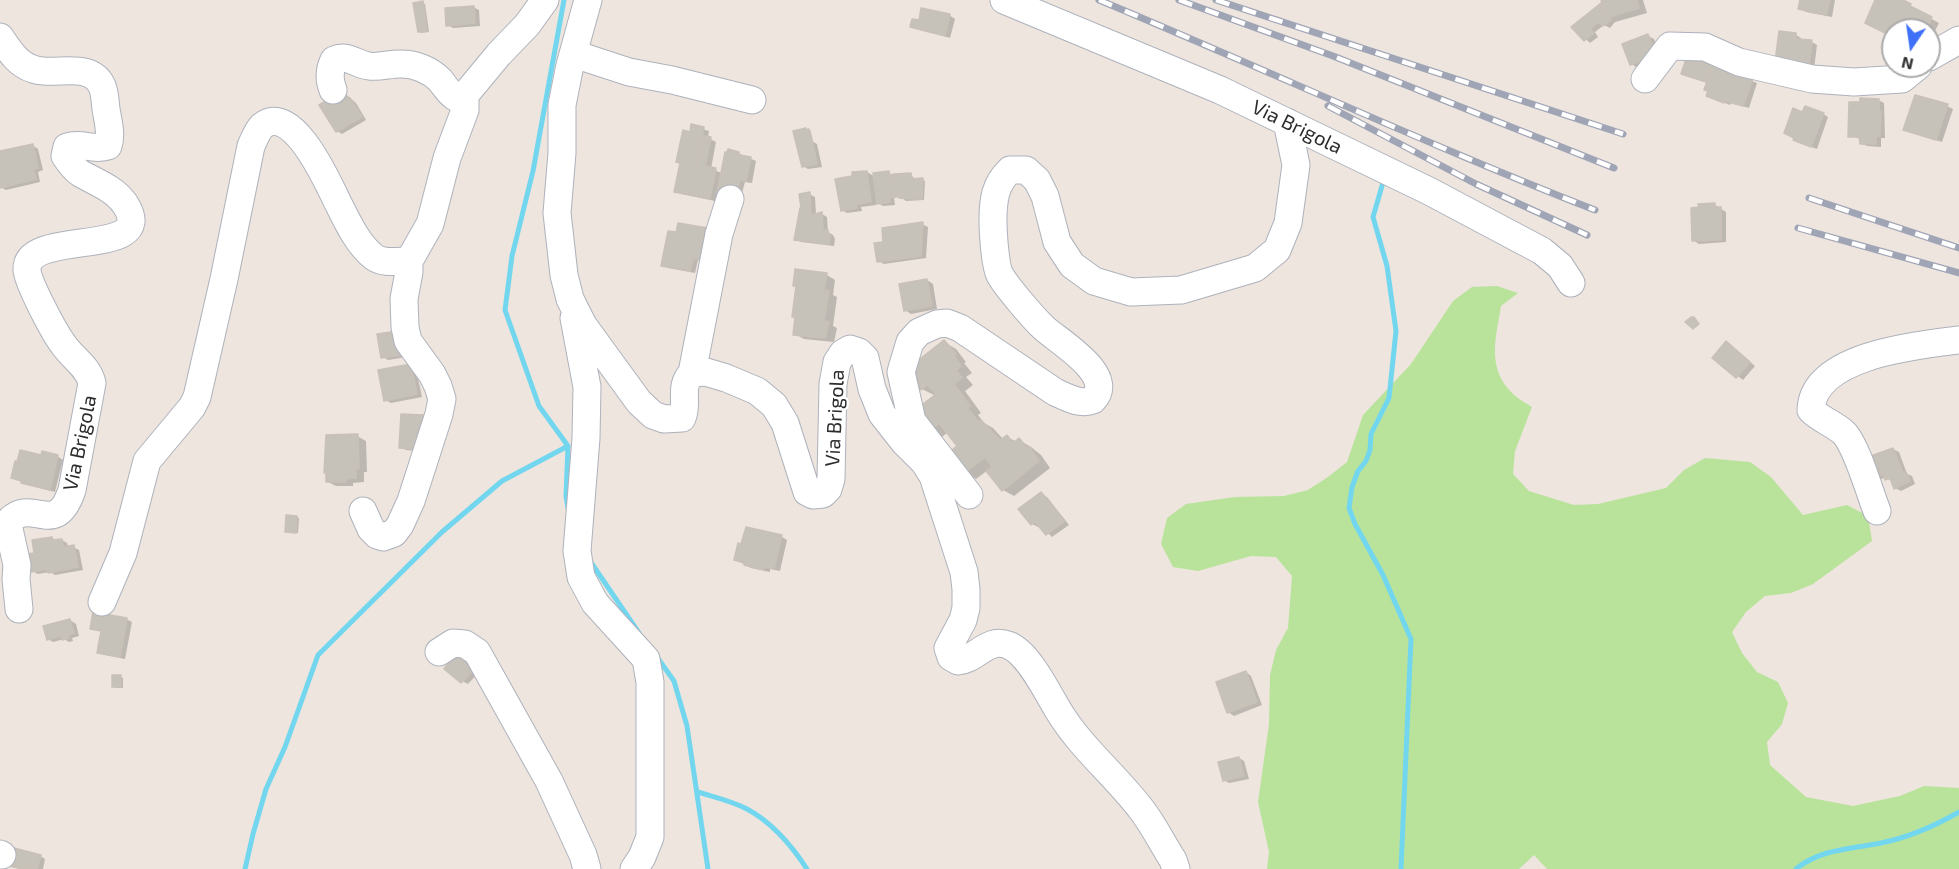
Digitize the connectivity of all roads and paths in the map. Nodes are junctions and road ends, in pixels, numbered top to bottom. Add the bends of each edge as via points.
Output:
1 (545, 0) edge
2 (588, 0) edge
3 (1004, 0) edge
4 (0, 37) edge
5 (1959, 40) edge
6 (1941, 50) edge
7 (574, 54) junction
8 (1903, 78) edge
9 (1645, 79) dead end
10 (333, 90) dead end
11 (465, 95) junction
12 (752, 100) dead end
13 (1287, 122) junction
14 (730, 199) dead end
15 (410, 261) junction
16 (1571, 283) dead end
17 (570, 300) junction
18 (1959, 340) edge
19 (692, 373) junction
20 (969, 495) dead end
21 (363, 511) dead end
22 (1877, 512) dead end
23 (102, 602) dead end
24 (19, 609) dead end
25 (439, 652) dead end
26 (587, 869) edge
27 (634, 869) edge
28 (1176, 869) edge

1 - 11 street
2 - 7 street
3 - 13 street, Via Brigola
4 - 24 street, Via Brigola via 21,64 35,70 88,73 97,79 103,88 111,138 108,146 98,149 73,145 67,147 65,156 77,172 123,200 130,221 117,237 49,247 35,254 27,269 63,345 90,374 93,383 68,502 54,515 27,512 15,514 9,521
5 - 6 street
7 - 12 street via 629,72
7 - 17 street via 562,105 557,213
8 - 9 street via 1854,82 1812,79 1739,62 1705,47 1670,46
10 - 11 street via 331,67 334,60 342,57 372,67 414,65 440,80 455,97
11 - 15 street via 465,110 443,171 430,224
13 - 16 street, Via Brigola via 1542,251 1560,266
13 - 20 street via 1296,165 1288,223 1277,250 1255,268 1181,290 1131,292 1094,281 1072,265 1057,242 1037,180 1026,170 1010,170 1003,177 993,208 999,274 1043,327 1089,365 1099,388 1093,400 1072,400 960,328 947,323 919,332 910,342 901,372 912,421
14 - 19 street
15 - 21 street via 404,299 408,341 432,374 442,399 400,525 394,533 377,536
15 - 23 street via 376,259 366,250 306,144 281,124 270,123 261,128 251,146 197,397 147,461 123,553
17 - 19 street via 616,372 653,415 682,418 684,386
17 - 27 street via 587,387 577,551 581,577 595,603 646,659 650,682 650,837
18 - 22 street via 1870,355 1820,384 1811,401 1811,410 1843,432 1853,446
19 - 28 street, Via Brigola via 706,372 726,378 757,391 774,405 785,423 807,492 823,495 832,471 837,362 850,350 865,358 882,414 933,476 964,572 966,609 948,648 951,657 963,661 998,643 1008,644 1019,652 1064,720 1142,810
25 - 26 street via 453,643 477,652 549,781

